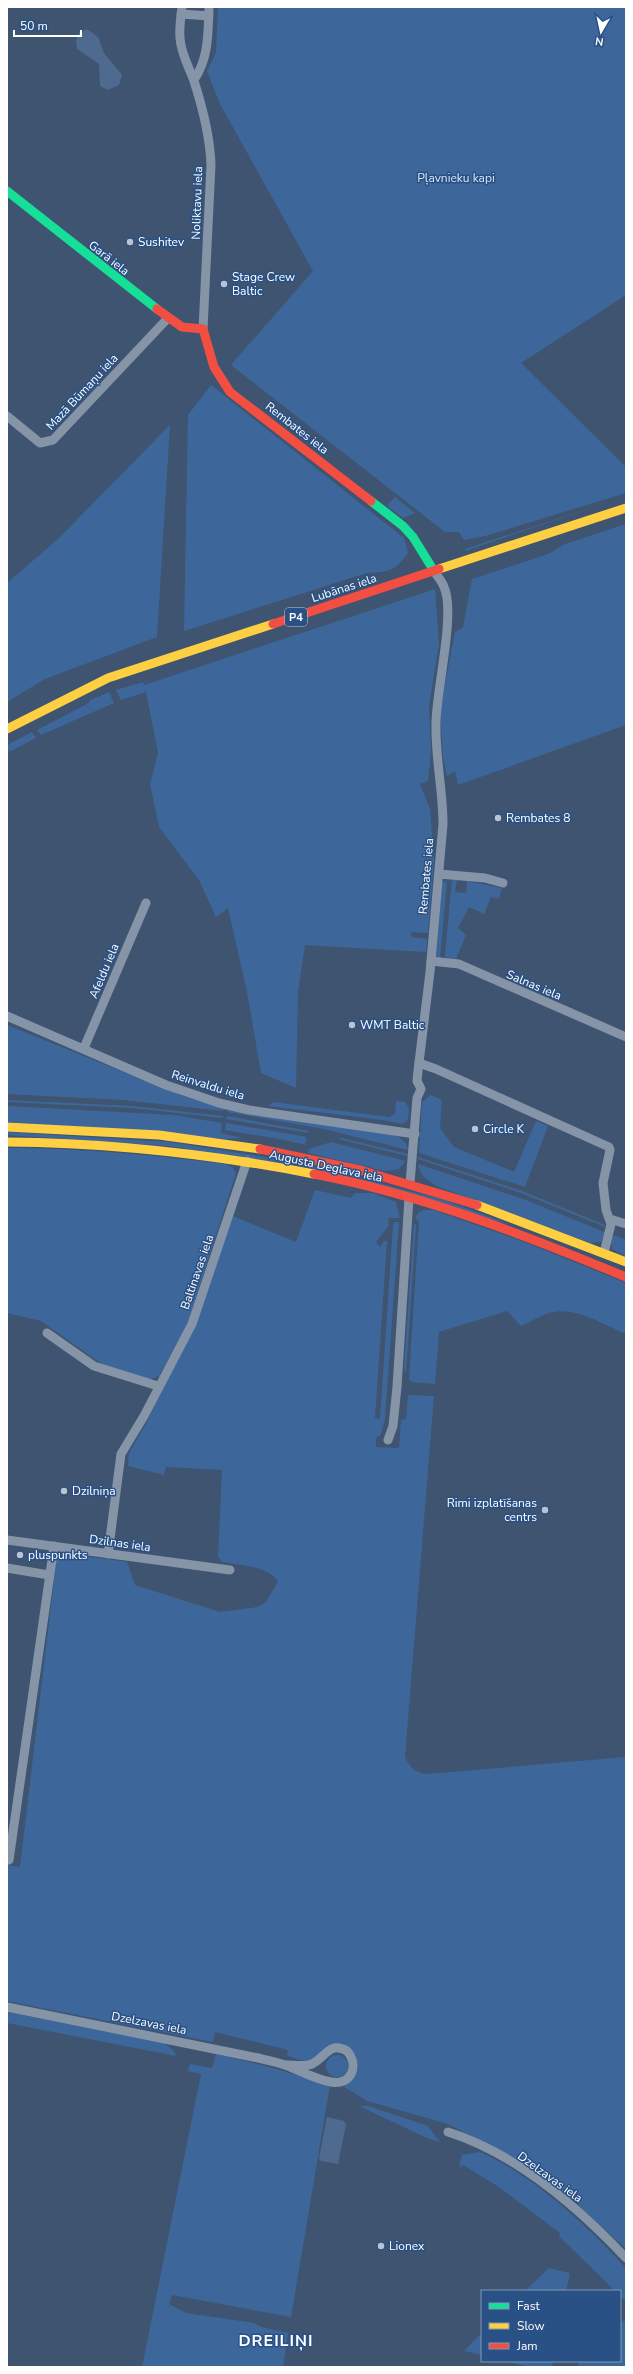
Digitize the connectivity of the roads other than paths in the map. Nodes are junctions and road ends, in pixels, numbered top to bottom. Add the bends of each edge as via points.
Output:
1 (181, 10) edge
2 (209, 11) edge
3 (194, 80) junction
4 (8, 195) edge
5 (168, 318) junction
6 (203, 329) junction
7 (7, 416) edge
8 (626, 508) edge
9 (434, 571) junction
10 (7, 729) edge
11 (439, 874) junction
12 (503, 884) dead end
13 (146, 902) dead end
14 (431, 960) junction
15 (7, 1016) edge
16 (626, 1037) edge
17 (84, 1048) junction
18 (419, 1064) junction
19 (7, 1127) edge
20 (415, 1134) junction
21 (7, 1142) edge
22 (247, 1161) junction
23 (410, 1183) junction
24 (409, 1198) junction
25 (610, 1218) junction
26 (523, 1221) junction
27 (626, 1224) edge
28 (518, 1233) junction
29 (604, 1253) junction
30 (626, 1262) edge
31 (626, 1277) edge
32 (47, 1333) dead end
33 (158, 1386) junction
34 (388, 1440) dead end
35 (7, 1540) edge
36 (54, 1546) junction
37 (108, 1554) junction
38 (7, 1568) edge
39 (230, 1570) dead end
40 (49, 1575) junction
41 (9, 1860) dead end
42 (7, 2007) edge
43 (286, 2065) junction
44 (448, 2132) dead end
45 (626, 2258) edge

1 - 2 street
1 - 3 street, Noliktavu iela via 180,38 186,66
2 - 3 street via 208,46 202,68
3 - 6 street, Noliktavu iela via 206,118 211,165
4 - 5 main road, Garā iela
5 - 6 main road, Garā iela via 182,327
5 - 7 street, Mazā Būmaņu iela via 53,440 40,443
6 - 9 main road, Rembates iela via 214,367 230,392 403,526
8 - 9 main road, Lubānas iela / P4
9 - 10 main road, Lubānas iela / P4 via 108,678
9 - 11 street, Rembates iela via 444,587 447,614 436,722 436,754 443,799
11 - 12 street via 485,878
11 - 14 street, Rembates iela
13 - 17 street, Afeldu iela
14 - 16 street, Salnas iela via 459,964
14 - 18 street, Rembates iela
15 - 17 street, Reinvaldu iela
17 - 20 street, Reinvaldu iela via 166,1085 219,1103 249,1110
18 - 20 street, Rembates iela via 417,1081 421,1089 417,1098
18 - 25 street via 436,1069 609,1146 603,1183 606,1210
19 - 23 main road, Augusta Deglava iela via 136,1133 205,1141 304,1158
20 - 23 street, Rembates iela
21 - 22 main road, Augusta Deglava iela via 125,1146
22 - 24 main road, Augusta Deglava iela
22 - 33 street, Baltinavas iela via 192,1324
23 - 26 main road, Augusta Deglava iela
24 - 28 main road, Augusta Deglava iela
24 - 34 street via 397,1387 393,1426
25 - 27 street
25 - 29 street
26 - 28 main road
26 - 29 main road, Augusta Deglava iela
28 - 31 main road, Augusta Deglava iela
29 - 30 main road, Augusta Deglava iela
32 - 33 street via 94,1366
33 - 37 street, Baltinavas iela via 144,1416 121,1454
35 - 36 street, Dzilnas iela
36 - 37 street, Dzilnas iela
36 - 40 street
37 - 39 street, Dzilnas iela
38 - 40 street
40 - 41 street
42 - 43 street, Dzelzavas iela
43 - 43 street, Dzelzavas iela via 300,2073 338,2083 349,2078 354,2067 352,2055 336,2047 307,2066
44 - 45 street, Dzelzavas iela via 495,2153 544,2184 590,2222

